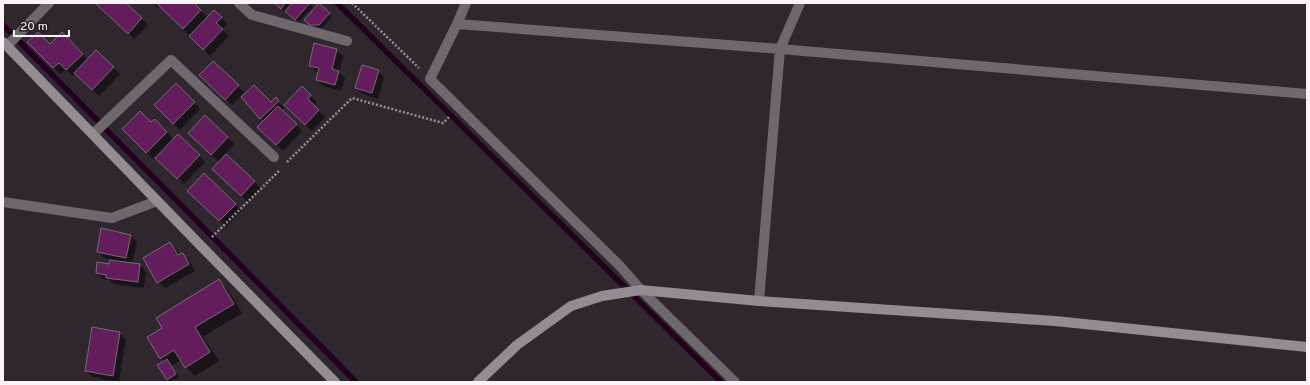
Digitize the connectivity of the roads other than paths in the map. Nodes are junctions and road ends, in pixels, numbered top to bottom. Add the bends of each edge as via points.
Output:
1 (49, 3) edge
2 (239, 3) edge
3 (466, 3) edge
4 (800, 3) edge
5 (457, 24) junction
6 (347, 41) dead end
7 (5, 44) edge
8 (780, 49) junction
9 (1307, 94) edge
10 (93, 134) junction
11 (274, 158) dead end
12 (157, 201) junction
13 (3, 202) edge
14 (641, 290) junction
15 (759, 301) junction
16 (1307, 347) edge
17 (335, 382) edge
18 (478, 382) edge
19 (735, 382) edge

1 - 7 street
2 - 6 street via 252,15
3 - 5 street
4 - 8 street
5 - 8 street
5 - 14 street via 430,79 620,266
7 - 10 street
8 - 9 street
8 - 15 street
10 - 11 street via 171,60
10 - 12 street
12 - 13 street via 112,218
12 - 17 street
14 - 15 street
14 - 18 street via 602,296 571,306 517,345
14 - 19 street
15 - 16 street via 1055,321

